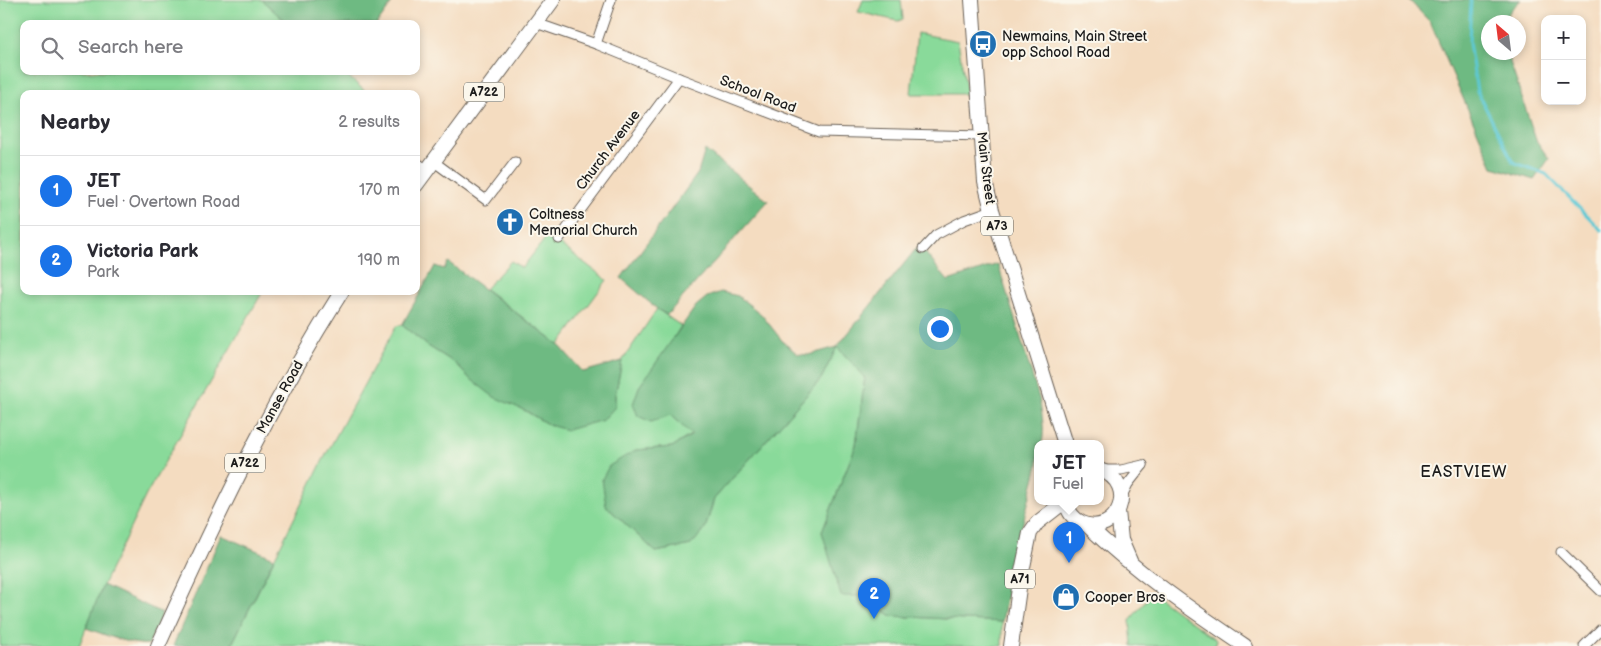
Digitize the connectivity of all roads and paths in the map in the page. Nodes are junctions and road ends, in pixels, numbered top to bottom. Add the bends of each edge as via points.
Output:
1 (553, 0) edge
2 (611, 0) edge
3 (972, 0) edge
4 (536, 23) junction
5 (596, 44) junction
6 (679, 78) junction
7 (982, 136) junction
8 (515, 162) dead end
9 (425, 165) edge
10 (992, 210) junction
11 (558, 239) dead end
12 (923, 249) dead end
13 (340, 295) edge
14 (1064, 440) edge
15 (1104, 470) edge
16 (1104, 471) edge
17 (1122, 496) junction
18 (1061, 505) edge
19 (1066, 505) edge
20 (1118, 511) junction
21 (1044, 518) junction
22 (1083, 523) junction
23 (1561, 552) dead end
24 (1131, 564) junction
25 (1601, 590) edge
26 (1601, 629) edge
27 (159, 644) edge
28 (1011, 646) edge
29 (1246, 646) edge
30 (1584, 646) edge

1 - 4 main road, A722
2 - 5 street
3 - 7 main road, Main Street / A73
4 - 5 street, School Road
4 - 9 main road, A722
5 - 6 street, School Road
6 - 7 street, School Road via 819,132
6 - 11 street, Church Avenue
7 - 10 main road, Main Street / A73 via 985,182
8 - 9 street via 486,200
10 - 12 street via 936,235
10 - 14 main road, Main Street / A73
13 - 27 main road, Manse Road / A722 via 277,400 216,520
15 - 17 street via 1144,465
16 - 17 main road via 1116,480
17 - 20 main road
18 - 21 main road, A71
19 - 22 main road via 1072,516
20 - 22 main road via 1105,523 1096,526
20 - 24 main road via 1121,540
21 - 22 main road via 1067,517
21 - 28 main road, A71 via 1030,533
22 - 24 main road
23 - 25 street
24 - 29 main road
26 - 30 street

